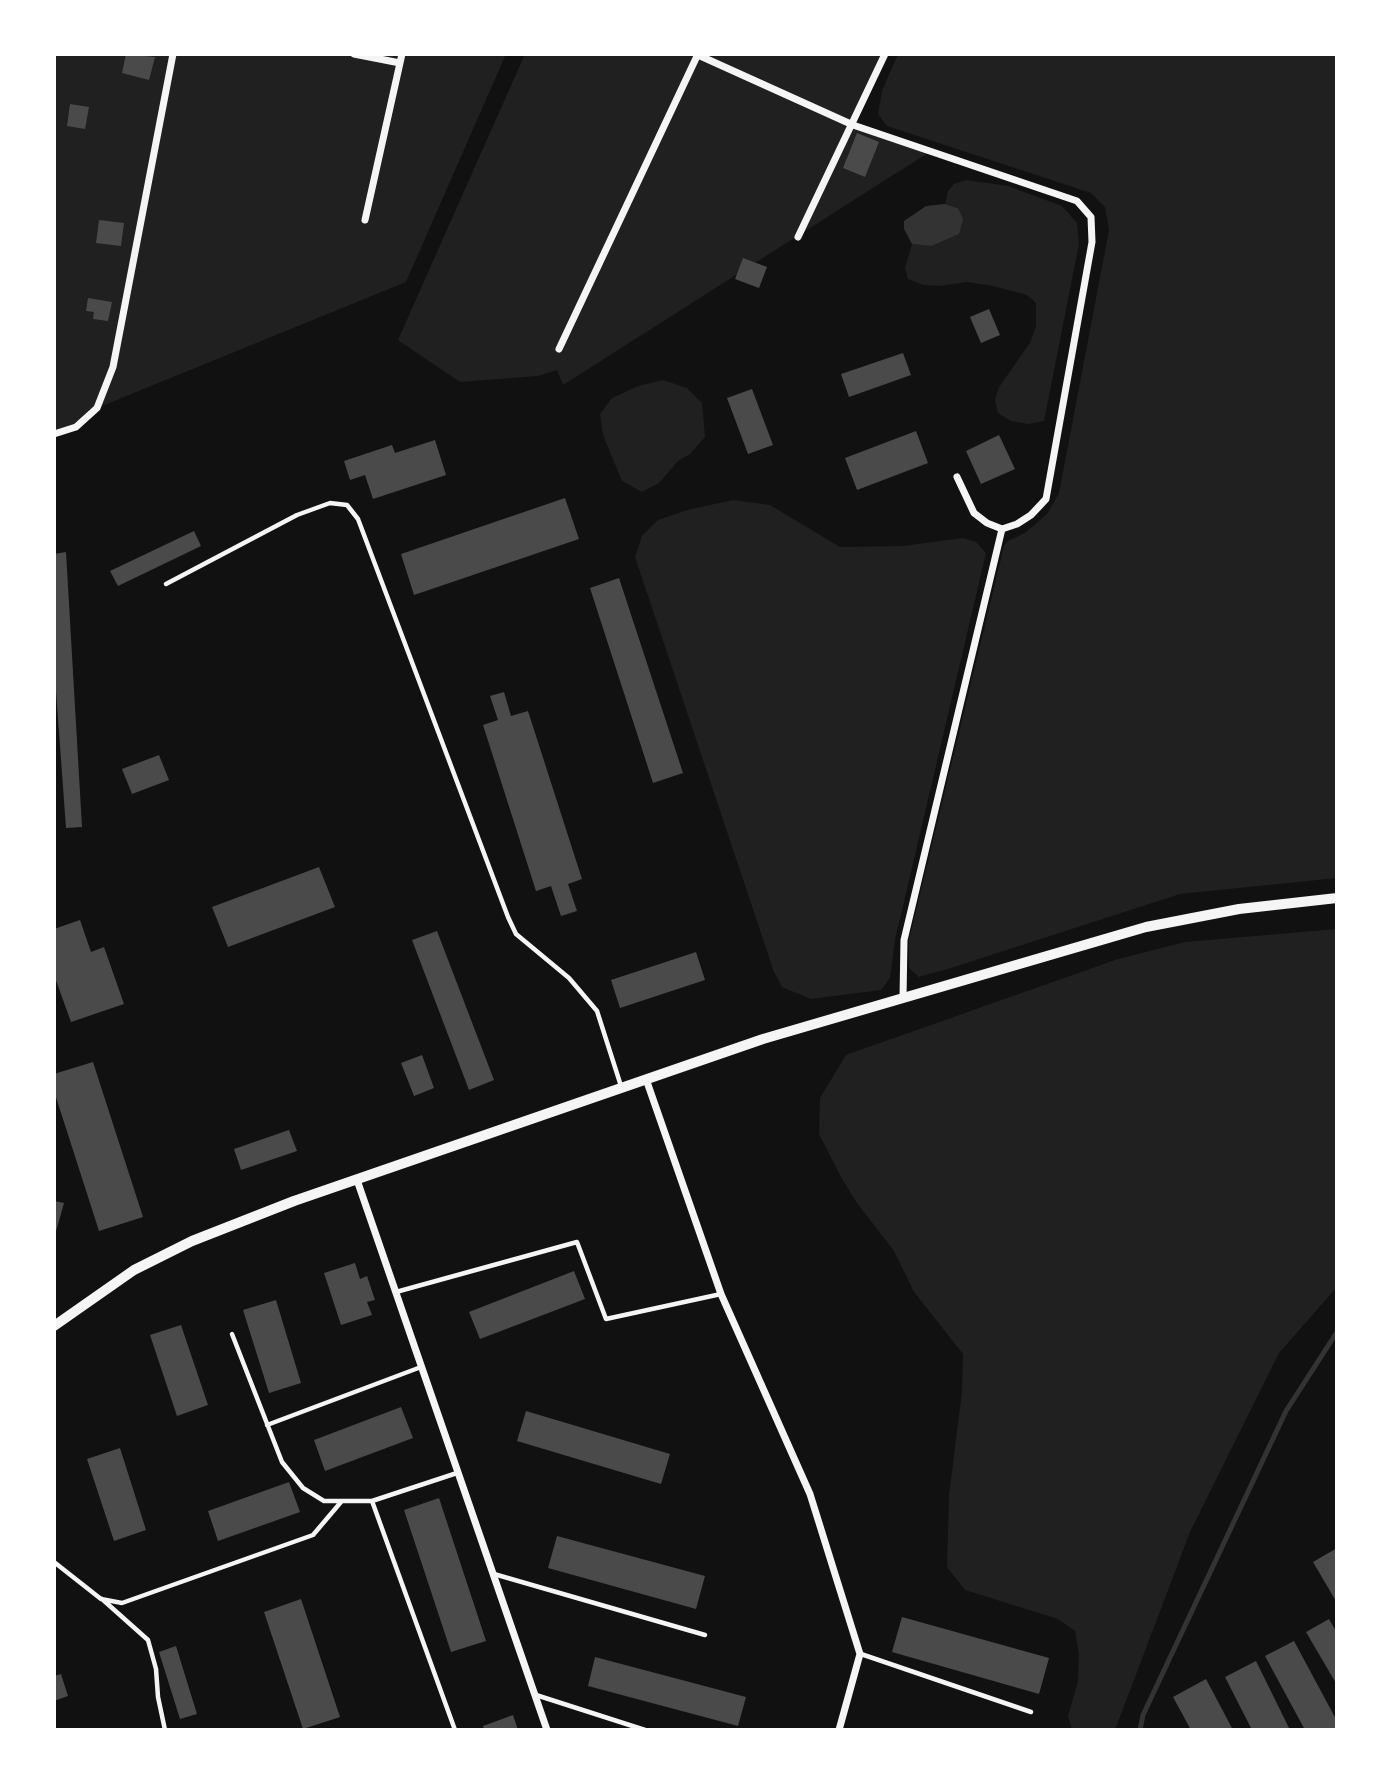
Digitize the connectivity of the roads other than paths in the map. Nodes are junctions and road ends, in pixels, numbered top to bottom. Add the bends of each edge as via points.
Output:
1 (173, 54) edge
2 (354, 54) edge
3 (885, 54) edge
4 (698, 55) edge
5 (401, 59) edge
6 (853, 125) junction
7 (365, 220) dead end
8 (798, 237) dead end
9 (559, 349) dead end
10 (54, 435) edge
11 (957, 477) dead end
12 (1002, 529) junction
13 (166, 584) dead end
14 (1337, 898) edge
15 (903, 998) junction
16 (646, 1079) junction
17 (622, 1088) junction
18 (357, 1180) junction
19 (395, 1293) junction
20 (721, 1294) junction
21 (54, 1326) edge
22 (232, 1334) dead end
23 (421, 1367) junction
24 (267, 1425) junction
25 (458, 1473) junction
26 (372, 1501) junction
27 (341, 1502) junction
28 (54, 1562) edge
29 (493, 1574) junction
30 (101, 1599) junction
31 (705, 1635) dead end
32 (860, 1654) junction
33 (535, 1695) junction
34 (1031, 1712) dead end
35 (165, 1730) edge
36 (455, 1730) edge
37 (547, 1730) edge
38 (645, 1730) edge
39 (839, 1730) edge

1 - 10 street via 113,368 97,408 76,427
2 - 5 street
3 - 6 street
4 - 6 street
4 - 9 street
5 - 7 street
6 - 8 street
6 - 12 street via 1077,201 1091,217 1092,242 1046,499 1031,515
11 - 12 street via 974,513
12 - 15 street via 904,940
13 - 17 lane via 297,515 330,503 347,505 358,519 516,934 569,978 597,1011
14 - 15 street via 1239,909 1146,928
15 - 16 street
16 - 17 street
16 - 20 street
17 - 18 street
18 - 19 street
18 - 21 street via 192,1241 134,1270
19 - 20 lane via 577,1242 606,1318
19 - 23 street
20 - 32 street via 810,1494
22 - 24 lane
23 - 24 lane
23 - 25 street
24 - 27 lane via 282,1462 303,1488 324,1501
25 - 26 lane
25 - 29 street
26 - 27 lane
26 - 36 lane
27 - 30 lane via 313,1535 122,1603
28 - 30 lane
29 - 31 lane
29 - 33 street
30 - 35 lane via 148,1640
32 - 34 lane
32 - 39 street
33 - 37 street
33 - 38 lane

